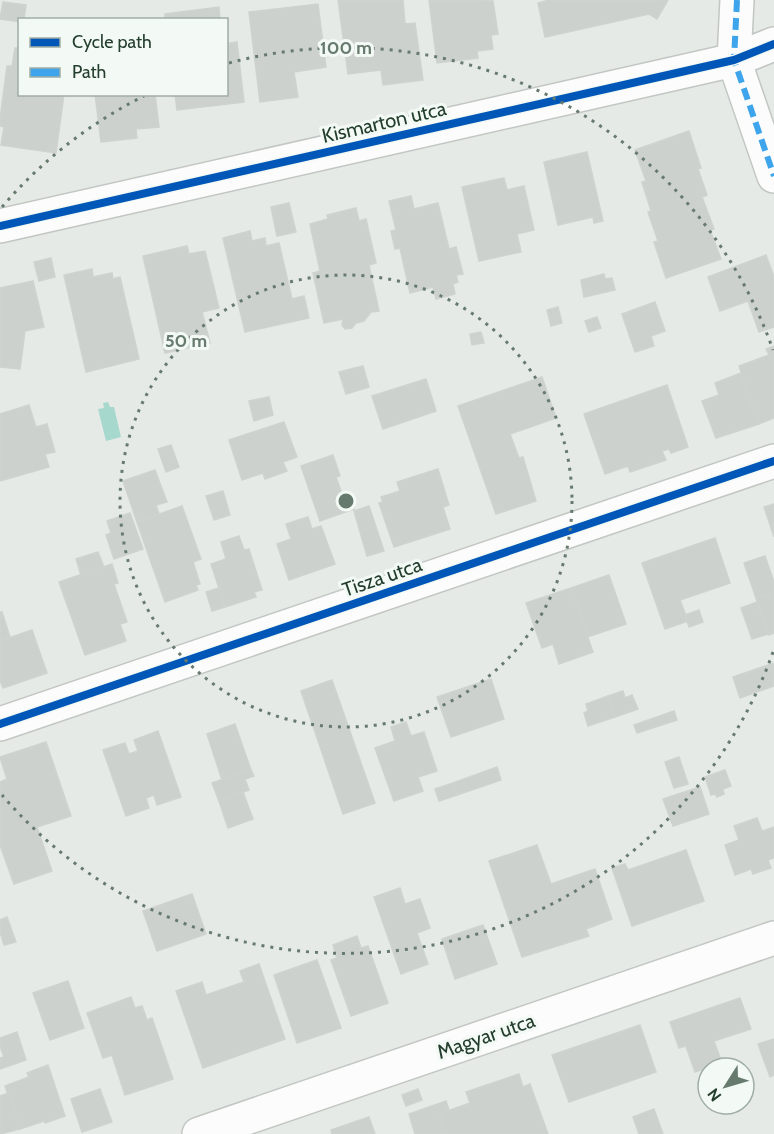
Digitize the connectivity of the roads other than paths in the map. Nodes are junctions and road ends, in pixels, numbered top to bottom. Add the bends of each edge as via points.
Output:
1 (736, 0) edge
2 (774, 44) edge
3 (734, 60) junction
4 (774, 176) edge
5 (0, 226) edge
6 (774, 461) edge
7 (0, 724) edge
8 (774, 938) edge
9 (199, 1134) edge

1 - 3 street
2 - 3 street, Kismarton utca
3 - 4 street
3 - 5 street, Kismarton utca
6 - 7 street, Tisza utca
8 - 9 street, Magyar utca

